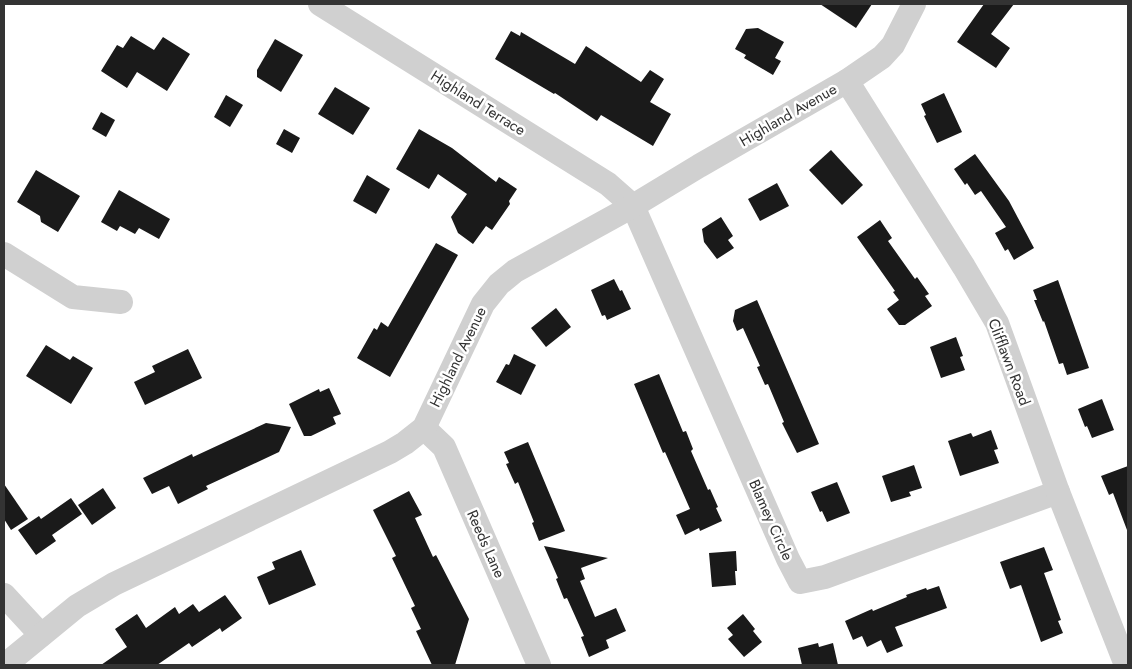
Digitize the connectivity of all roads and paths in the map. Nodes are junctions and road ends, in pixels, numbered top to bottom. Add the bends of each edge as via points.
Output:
1 (320, 4) edge
2 (914, 4) edge
3 (847, 82) junction
4 (632, 206) junction
5 (4, 254) edge
6 (121, 302) dead end
7 (424, 428) junction
8 (1058, 492) junction
9 (4, 596) edge
10 (41, 635) junction
11 (5, 665) edge
12 (540, 665) edge
13 (1126, 665) edge

1 - 4 street, Highland Terrace via 608,184
2 - 3 street, Highland Avenue via 893,45
3 - 4 street, Highland Avenue
3 - 8 street, Clifflawn Road via 997,323
4 - 7 street, Highland Avenue via 515,271 499,284 483,304
4 - 8 street, Blamey Circle via 800,582 826,577
5 - 6 street via 73,297
7 - 10 street, Highland Avenue via 390,452 114,584 77,606
7 - 12 street, Reeds Lane via 444,447
8 - 13 street, Clifflawn Road
9 - 10 street
10 - 11 street, Highland Avenue

